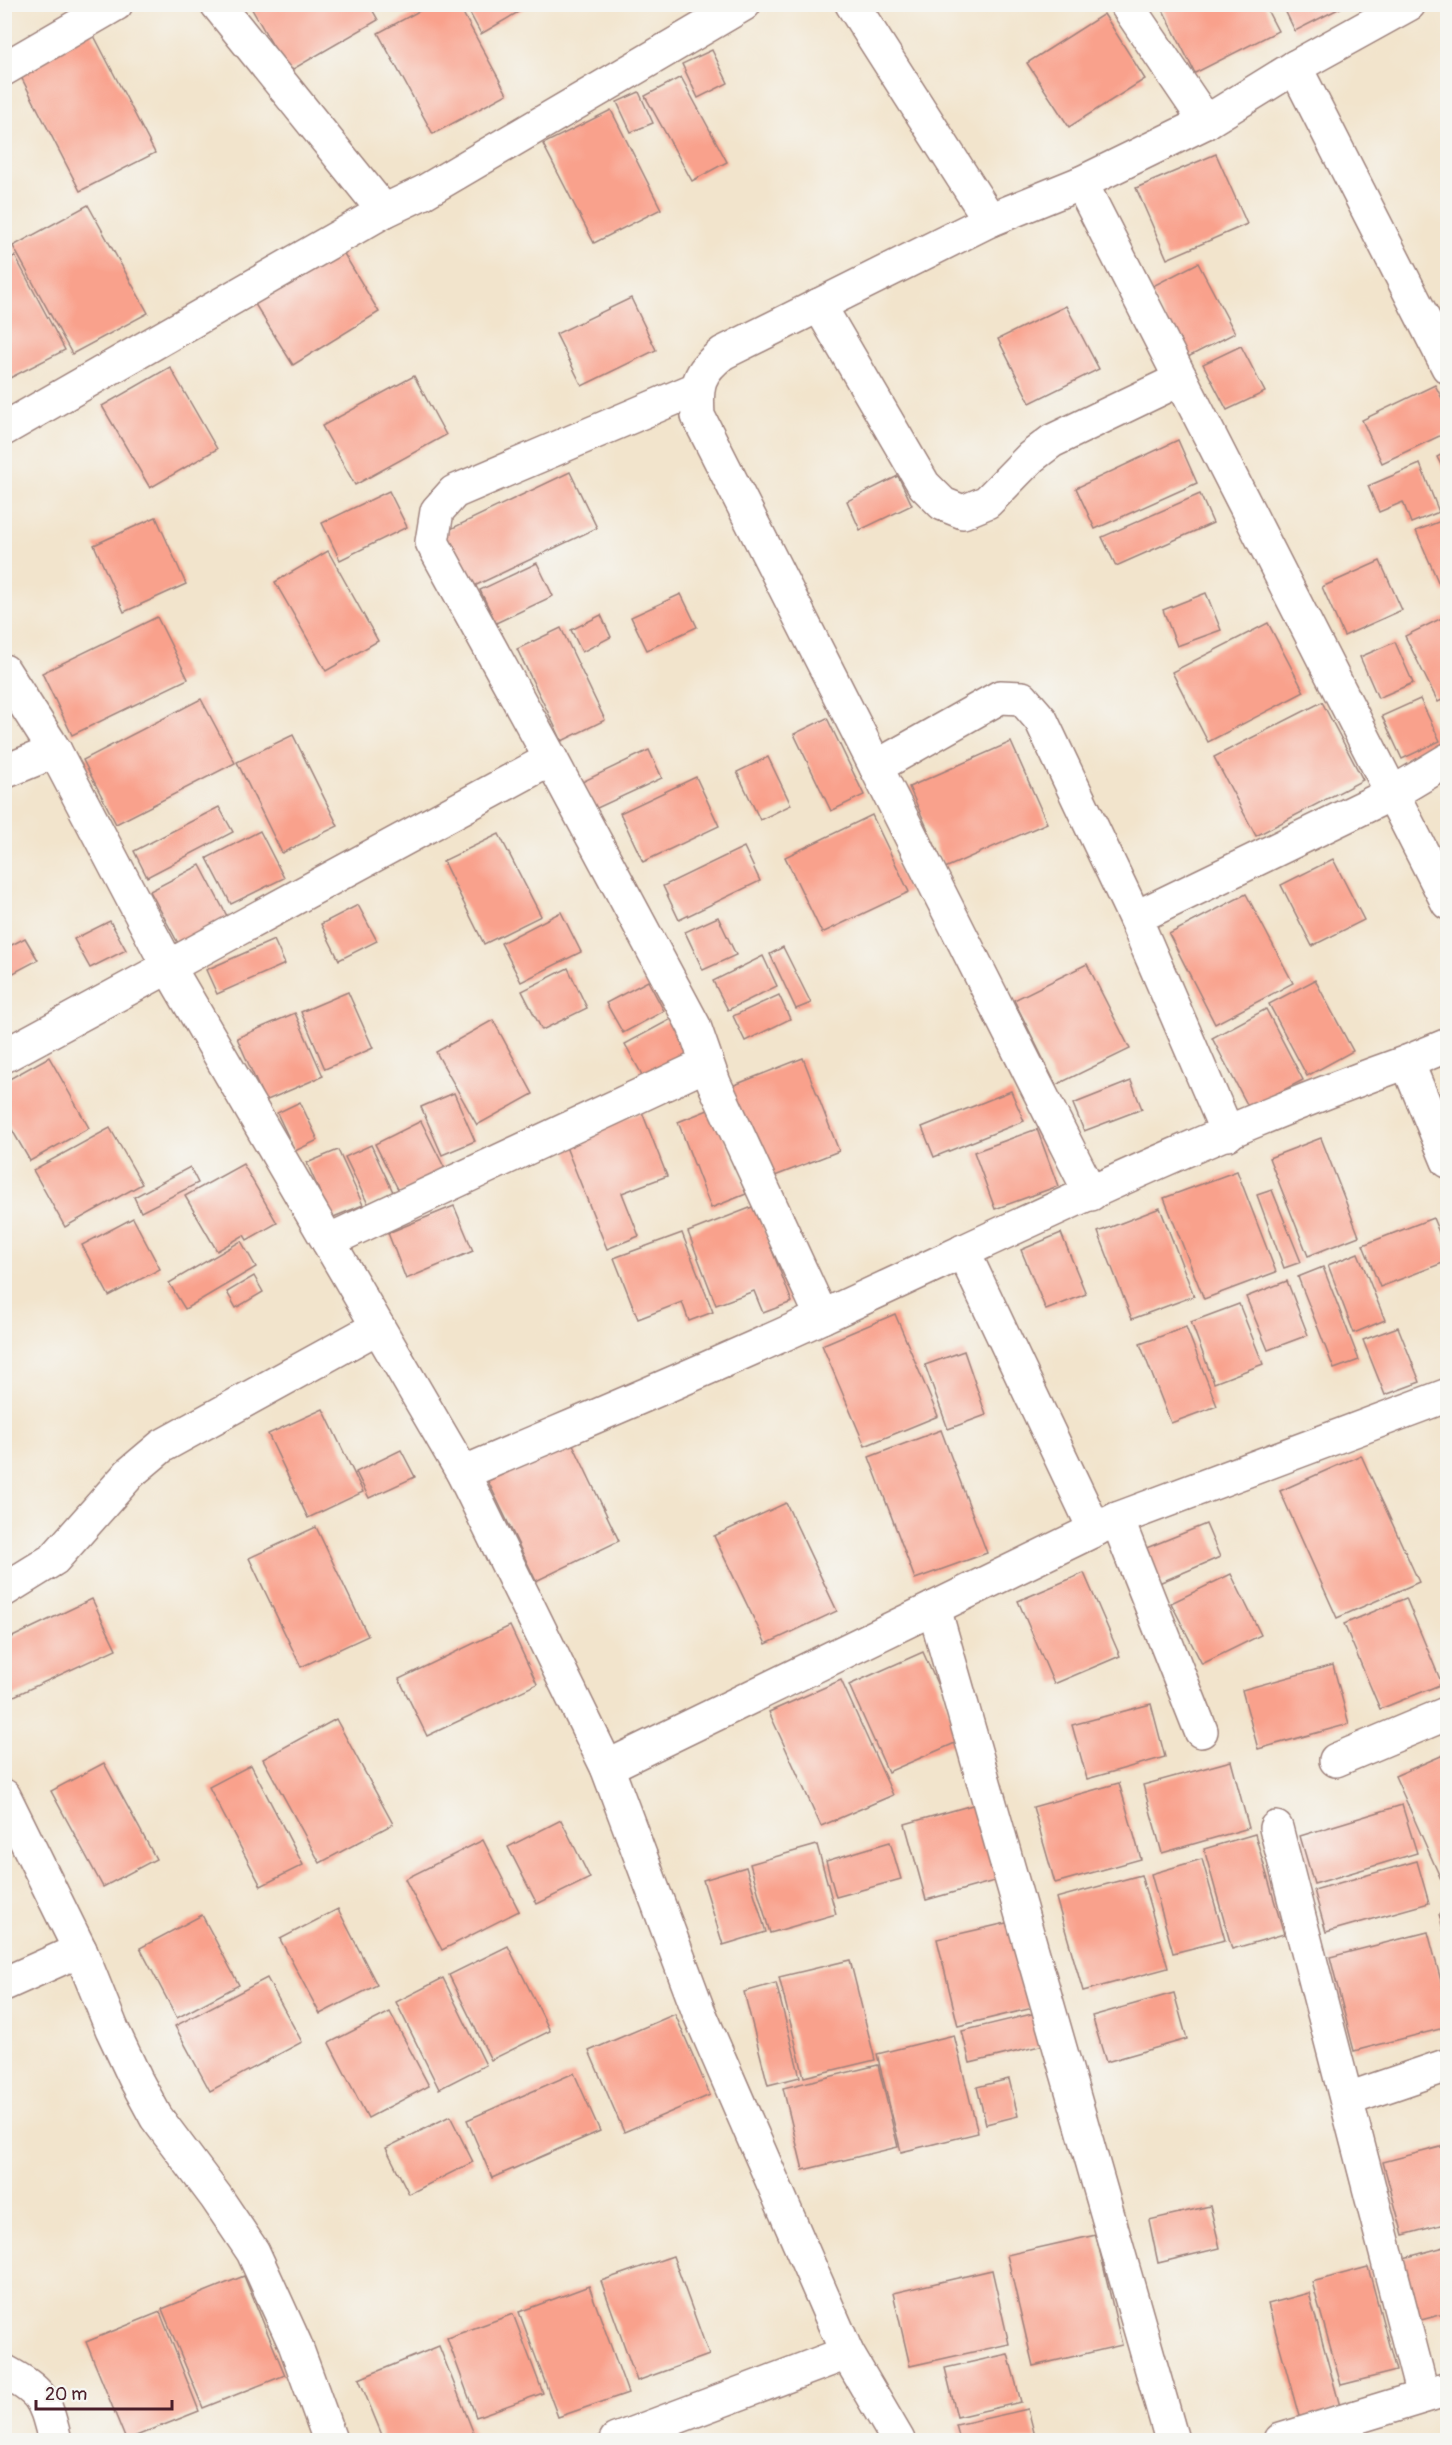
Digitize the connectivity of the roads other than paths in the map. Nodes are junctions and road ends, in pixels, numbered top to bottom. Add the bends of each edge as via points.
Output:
1 (116, 4) edge
2 (217, 4) edge
3 (744, 4) edge
4 (852, 4) edge
5 (1126, 4) edge
6 (1409, 4) edge
7 (1295, 67) junction
8 (4, 69) edge
9 (1206, 122) junction
10 (1081, 183) junction
11 (384, 211) junction
12 (990, 220) junction
13 (819, 305) junction
14 (1448, 368) edge
15 (1181, 379) junction
16 (696, 389) junction
17 (4, 429) edge
18 (4, 670) edge
19 (55, 751) junction
20 (551, 759) junction
21 (1448, 760) edge
22 (876, 767) junction
23 (4, 772) edge
24 (1393, 793) junction
25 (1448, 903) edge
26 (1135, 918) junction
27 (168, 966) junction
28 (1448, 1045) edge
29 (4, 1056) edge
30 (1407, 1062) junction
31 (707, 1064) junction
32 (1228, 1134) junction
33 (1448, 1161) edge
34 (1091, 1194) junction
35 (328, 1241) junction
36 (963, 1251) junction
37 (822, 1317) junction
38 (378, 1327) junction
39 (1448, 1395) edge
40 (464, 1473) junction
41 (1106, 1524) junction
42 (4, 1590) edge
43 (934, 1608) junction
44 (1448, 1713) edge
45 (1200, 1731) dead end
46 (1336, 1760) dead end
47 (607, 1767) junction
48 (4, 1796) edge
49 (1276, 1828) dead end
50 (80, 1950) junction
51 (4, 1984) edge
52 (1448, 2065) edge
53 (1348, 2099) junction
54 (847, 2352) junction
55 (4, 2371) edge
56 (1435, 2393) edge
57 (55, 2440) edge
58 (330, 2440) edge
59 (616, 2440) edge
60 (898, 2440) edge
61 (1172, 2440) edge
62 (1281, 2440) edge

1 - 8 street
2 - 11 street
3 - 11 street via 424,192
4 - 12 street
5 - 9 street
6 - 7 street
7 - 9 street
7 - 14 street
9 - 10 street
10 - 12 street
10 - 15 street
11 - 17 street
12 - 13 street
13 - 15 street via 924,485 943,504 963,512 987,502 1052,441
13 - 16 street via 723,353 706,366
15 - 24 street
16 - 20 street via 454,492 437,511 432,542
16 - 22 street via 698,416
18 - 19 street
19 - 23 street
19 - 27 street
20 - 27 street
20 - 31 street via 694,1026
21 - 24 street
22 - 26 street via 1000,697 1022,698 1041,720
22 - 34 street
24 - 25 street
24 - 26 street
26 - 32 street
27 - 29 street
27 - 35 street
28 - 30 street
30 - 32 street via 1329,1090
30 - 33 street
31 - 35 street
31 - 37 street
32 - 34 street
34 - 36 street
35 - 38 street
36 - 37 street
36 - 41 street
37 - 40 street
38 - 40 street
38 - 42 street via 162,1446 130,1473 54,1559
39 - 41 street
40 - 47 street
41 - 43 street
41 - 45 street
43 - 47 street
43 - 61 street
44 - 46 street
47 - 54 street via 698,2010
48 - 50 street
49 - 53 street
50 - 51 street
50 - 58 street via 112,2029 156,2117 253,2252 294,2344
52 - 53 street
53 - 56 street
54 - 59 street
54 - 60 street
55 - 57 street via 32,2386 45,2405
56 - 62 street

